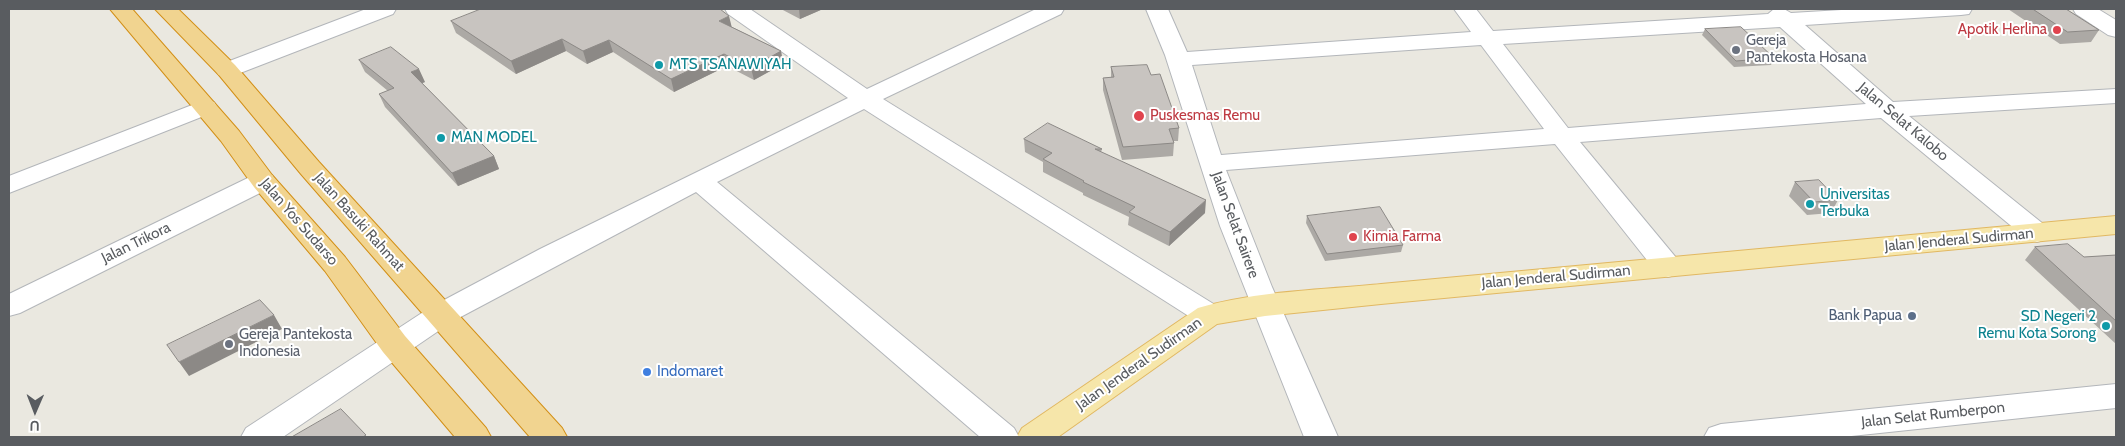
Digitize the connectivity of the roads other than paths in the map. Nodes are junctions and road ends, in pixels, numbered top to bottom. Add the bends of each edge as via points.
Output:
1 (121, 9) edge
2 (166, 9) edge
3 (385, 9) edge
4 (736, 9) edge
5 (1053, 9) edge
6 (1157, 9) edge
7 (1465, 9) edge
8 (1961, 9) edge
9 (2084, 9) edge
10 (1779, 14) edge
11 (2116, 30) edge
12 (188, 32) junction
13 (1486, 38) junction
14 (151, 44) junction
15 (1180, 59) junction
16 (227, 70) junction
17 (2116, 96) edge
18 (866, 99) junction
19 (205, 107) junction
20 (1887, 110) junction
21 (1561, 135) junction
22 (1212, 163) junction
23 (263, 181) junction
24 (699, 181) junction
25 (9, 185) edge
26 (2116, 225) edge
27 (2037, 233) junction
28 (1668, 267) junction
29 (9, 306) edge
30 (1265, 306) junction
31 (442, 314) junction
32 (1209, 315) junction
33 (394, 344) junction
34 (2116, 396) edge
35 (1844, 431) edge
36 (258, 437) edge
37 (474, 437) edge
38 (550, 437) edge
39 (1002, 437) edge
40 (1034, 437) edge
41 (1321, 437) edge
42 (1721, 437) edge

1 - 14 highway, Jalan Yos Sudarso
2 - 12 highway, Jalan Basuki Rahmat
3 - 16 street
4 - 18 street
5 - 18 street
6 - 15 street, Jalan Selat Sairere
7 - 13 street
8 - 10 street
9 - 11 street
10 - 13 street
10 - 20 street, Jalan Selat Kalobo
12 - 14 highway
12 - 16 highway, Jalan Basuki Rahmat
13 - 15 street
13 - 21 street
14 - 19 highway, Jalan Yos Sudarso
15 - 22 street, Jalan Selat Sairere
16 - 31 highway, Jalan Basuki Rahmat via 310,168
17 - 20 street
18 - 24 street
18 - 32 street
19 - 23 highway, Jalan Yos Sudarso
19 - 25 street
20 - 21 street
20 - 27 street, Jalan Selat Kalobo
21 - 22 street
21 - 28 street
22 - 30 street, Jalan Selat Sairere
23 - 29 street, Jalan Trikora
23 - 33 highway, Jalan Yos Sudarso via 336,264
24 - 31 street
24 - 39 street
26 - 27 main road, Jalan Jenderal Sudirman
27 - 28 main road, Jalan Jenderal Sudirman
28 - 30 main road, Jalan Jenderal Sudirman
30 - 32 main road, Jalan Jenderal Sudirman
30 - 41 street, Jalan Selat Sairere
31 - 33 street
31 - 38 highway, Jalan Basuki Rahmat
32 - 40 main road, Jalan Jenderal Sudirman
33 - 36 street
33 - 37 highway, Jalan Yos Sudarso
34 - 35 street, Jalan Selat Rumberpon
35 - 42 street, Jalan Selat Rumberpon

